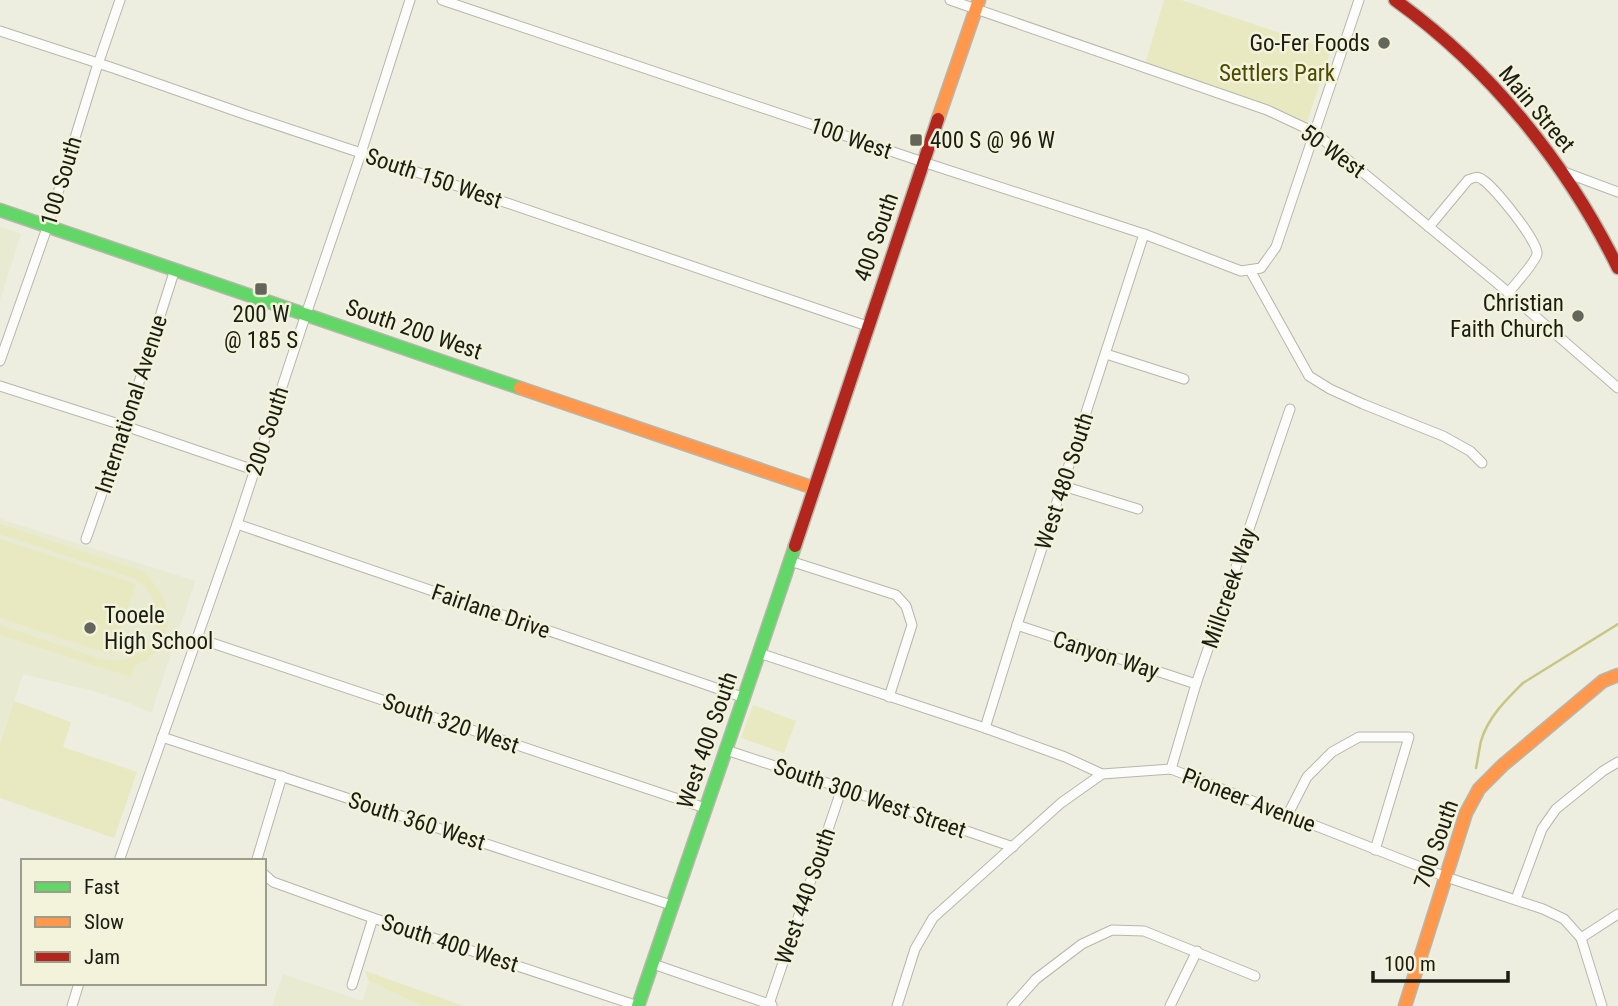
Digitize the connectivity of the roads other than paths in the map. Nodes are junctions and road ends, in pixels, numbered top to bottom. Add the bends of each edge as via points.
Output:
1 (120, 0) edge
2 (410, 0) edge
3 (442, 0) edge
4 (950, 0) edge
5 (1359, 0) edge
6 (1395, 0) edge
7 (978, 5) edge
8 (0, 31) edge
9 (98, 63) junction
10 (1314, 132) junction
11 (361, 153) junction
12 (923, 162) junction
13 (1562, 171) junction
14 (1618, 192) edge
15 (0, 209) edge
16 (48, 225) junction
17 (1429, 227) junction
18 (1144, 234) junction
19 (1618, 268) edge
20 (175, 269) junction
21 (1250, 270) junction
22 (1508, 293) junction
23 (306, 314) junction
24 (867, 326) junction
25 (1106, 354) junction
26 (0, 361) edge
27 (1184, 379) dead end
28 (0, 386) edge
29 (1618, 388) edge
30 (1290, 409) dead end
31 (125, 426) junction
32 (1482, 463) dead end
33 (254, 470) junction
34 (1063, 486) junction
35 (814, 488) junction
36 (1138, 509) dead end
37 (237, 524) junction
38 (86, 539) dead end
39 (790, 561) junction
40 (1017, 625) junction
41 (197, 638) junction
42 (759, 653) junction
43 (1618, 676) edge
44 (1196, 684) junction
45 (889, 697) junction
46 (745, 698) junction
47 (985, 729) junction
48 (162, 737) junction
49 (726, 750) junction
50 (1618, 762) edge
51 (1171, 769) junction
52 (1102, 774) junction
53 (282, 776) junction
54 (842, 788) junction
55 (705, 808) junction
56 (1288, 814) junction
57 (1013, 847) junction
58 (1375, 850) junction
59 (120, 859) edge
60 (257, 859) edge
61 (266, 876) edge
62 (1446, 877) junction
63 (1516, 899) junction
64 (671, 905) junction
65 (1618, 914) edge
66 (373, 918) junction
67 (1581, 938) junction
68 (1197, 951) junction
69 (653, 964) junction
70 (1255, 976) dead end
71 (78, 985) edge
72 (352, 985) dead end
73 (771, 1005) edge
74 (72, 1006) edge
75 (638, 1006) edge
76 (897, 1006) edge
77 (1012, 1006) edge
78 (1170, 1006) edge
79 (1405, 1006) edge
80 (1602, 1006) edge

1 - 9 street, 100 South
2 - 11 street, 200 South
3 - 12 street, 100 West
4 - 7 street, 50 West
5 - 10 street
6 - 13 main road, Main Street via 1473,66
7 - 10 street, 50 West via 1267,110
7 - 12 main road, 400 South
8 - 9 street, South 150 West
9 - 11 street, South 150 West
9 - 16 street, 100 South
10 - 17 street, 50 West
10 - 21 street, 100 West via 1276,247 1261,268
11 - 23 street, 200 South
11 - 24 street, South 150 West
12 - 18 street, 100 West
12 - 24 main road, 400 South
13 - 14 street
13 - 19 main road, Main Street
15 - 16 main road, South 200 West
16 - 20 main road, South 200 West
16 - 26 street, 100 South
17 - 22 street, 50 West
17 - 22 street via 1468,180 1481,178 1516,216 1537,249 1536,257
18 - 21 street, 100 West via 1241,271
18 - 25 street, West 480 South
20 - 23 main road, South 200 West
20 - 31 street, International Avenue
21 - 32 street via 1309,376 1443,436
22 - 29 street, 50 West
23 - 33 street, 200 South
23 - 35 main road, South 200 West
24 - 35 main road, 400 South
25 - 27 street
25 - 34 street, West 480 South
28 - 31 street
30 - 44 street, Millcreek Way
31 - 33 street
31 - 38 street, International Avenue
33 - 37 street, 200 South
34 - 36 street
34 - 40 street, West 480 South
35 - 39 main road, West 400 South
37 - 41 street, 200 South
37 - 46 street, Fairlane Drive
39 - 42 main road, West 400 South
39 - 45 street via 896,595 906,606 912,625
40 - 44 street, Canyon Way
40 - 47 street, West 480 South
41 - 48 street, 200 South
41 - 55 street, South 320 West
42 - 45 street, Pioneer Avenue
42 - 46 main road, West 400 South
43 - 62 main road, 700 South via 1603,681 1479,789 1466,813
44 - 51 street, Millcreek Way
45 - 47 street, Pioneer Avenue
46 - 49 main road, West 400 South
47 - 52 street, Pioneer Avenue
48 - 53 street, South 360 West
48 - 59 street, 200 South
49 - 54 street, South 300 West Street
49 - 55 main road, West 400 South
50 - 63 street via 1556,809 1542,829
51 - 52 street, Pioneer Avenue
51 - 56 street, Pioneer Avenue
52 - 57 street via 1061,803
53 - 60 street
53 - 64 street, South 360 West
54 - 57 street, South 300 West Street
54 - 73 street, West 440 South
55 - 64 main road, West 400 South
56 - 58 street, Pioneer Avenue
56 - 58 street via 1307,777 1332,752 1359,737 1409,737
57 - 76 street via 933,918 915,949
58 - 62 street, Pioneer Avenue
61 - 66 street, South 400 West
62 - 63 street, Pioneer Avenue
62 - 79 main road, 700 South
63 - 67 street, Pioneer Avenue via 1564,919
64 - 69 main road, West 400 South
65 - 67 street
66 - 72 street
66 - 75 street, South 400 West
67 - 80 street
68 - 70 street
68 - 77 street via 1144,931 1112,930 1082,943 1036,979
68 - 78 street
69 - 73 street
69 - 75 main road, West 400 South
71 - 74 street

